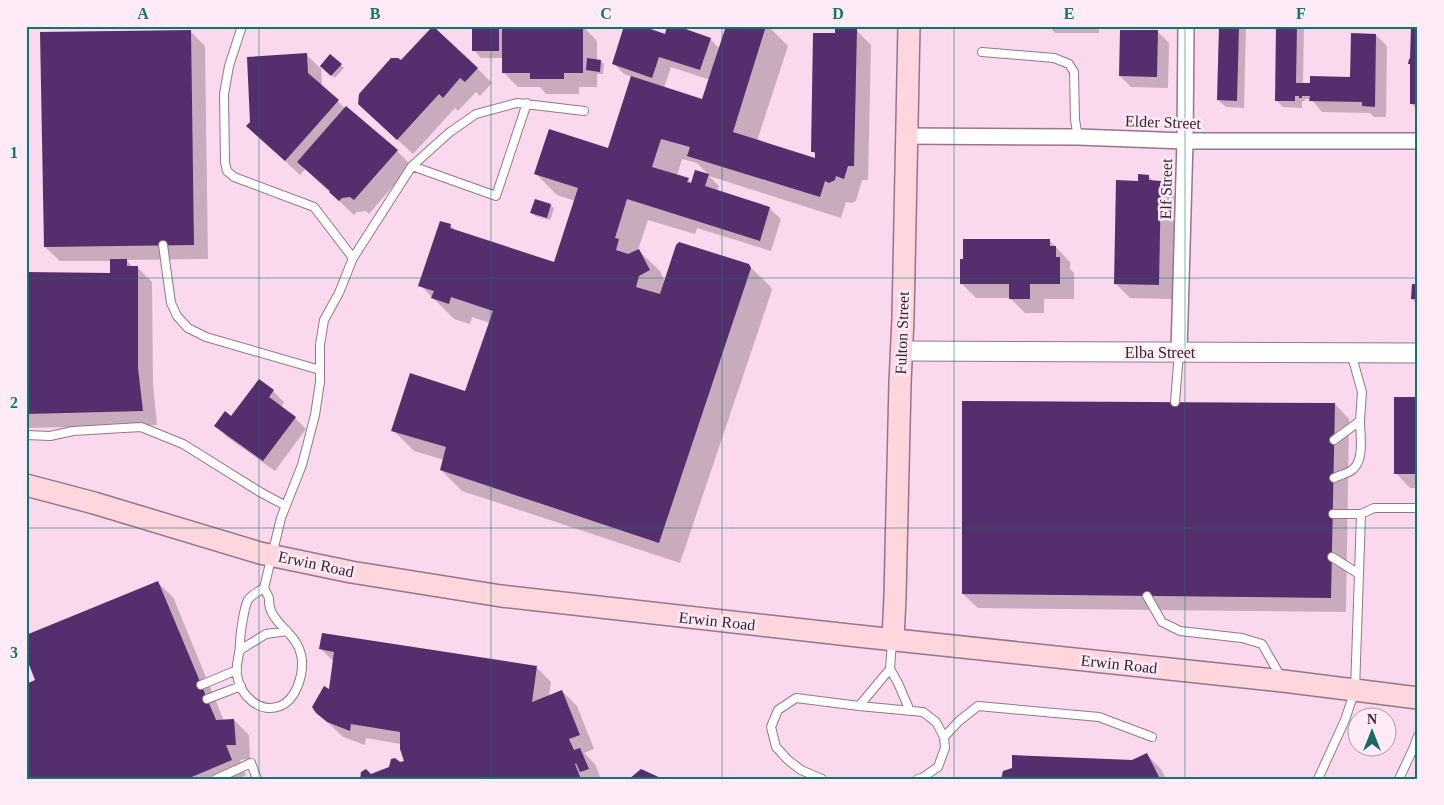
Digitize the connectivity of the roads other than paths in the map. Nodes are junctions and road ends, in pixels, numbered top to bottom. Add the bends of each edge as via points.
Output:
1 (242, 26) edge
2 (909, 26) edge
3 (1186, 26) edge
4 (982, 52) dead end
5 (527, 103) junction
6 (584, 111) dead end
7 (906, 136) junction
8 (1078, 137) junction
9 (1185, 141) junction
10 (1418, 141) edge
11 (412, 166) junction
12 (163, 245) dead end
13 (353, 258) junction
14 (902, 351) junction
15 (1179, 352) junction
16 (1351, 354) junction
17 (1418, 354) edge
18 (320, 370) junction
19 (1174, 402) dead end
20 (1360, 421) junction
21 (26, 435) edge
22 (1334, 440) dead end
23 (1334, 478) dead end
24 (26, 485) edge
25 (286, 506) junction
26 (1418, 508) edge
27 (1333, 514) dead end
28 (1361, 514) junction
29 (272, 555) junction
30 (1332, 558) dead end
31 (1360, 574) junction
32 (264, 588) junction
33 (1148, 596) dead end
34 (288, 631) junction
35 (893, 639) junction
36 (240, 650) junction
37 (890, 669) junction
38 (237, 670) junction
39 (1283, 681) junction
40 (201, 685) dead end
41 (241, 686) junction
42 (1355, 690) junction
43 (1418, 698) edge
44 (207, 699) dead end
45 (859, 706) junction
46 (910, 711) junction
47 (1152, 736) dead end
48 (1418, 736) edge
49 (944, 737) junction
50 (216, 779) edge
51 (257, 779) edge
52 (822, 779) edge
53 (918, 779) edge
54 (1318, 779) edge
55 (1399, 779) edge

1 - 13 lane via 224,94 227,171 234,177 314,207
2 - 7 main road, Fulton Street
3 - 9 street, Elf Street
4 - 8 lane via 1054,58 1068,64 1074,72
5 - 6 lane
5 - 11 lane via 517,102 476,114
5 - 11 lane via 496,196
7 - 8 street, Elder Street
7 - 14 main road, Fulton Street
8 - 9 street, Elder Street
9 - 10 street, Elder Street
9 - 15 street, Elf Street
11 - 13 lane
12 - 18 lane via 171,303 176,316 188,328 206,337
13 - 18 lane via 324,320
14 - 15 street, Elba Street
14 - 35 main road, Fulton Street
15 - 16 street, Elba Street
15 - 19 lane
16 - 17 street, Elba Street
16 - 20 lane via 1362,392
18 - 25 lane via 308,443
20 - 22 lane
20 - 23 lane via 1359,464 1351,472
21 - 25 lane via 50,436 74,431 141,427 183,444
24 - 29 main road, Erwin Road
25 - 29 lane
26 - 28 lane via 1374,508
27 - 28 lane
28 - 31 lane
29 - 32 lane
29 - 35 main road, Erwin Road via 351,572 501,596
30 - 31 lane
31 - 42 lane
32 - 34 lane via 273,615
32 - 36 lane via 248,599 240,632
33 - 39 lane via 1162,622 1180,631 1242,638 1262,644
34 - 36 lane via 266,634
34 - 41 lane via 302,661 301,676 290,699 282,706 270,708 254,703
35 - 37 lane
35 - 39 main road, Erwin Road
36 - 38 lane
37 - 45 lane
37 - 46 lane
38 - 40 lane
38 - 41 lane
39 - 42 main road, Erwin Road
41 - 44 lane
42 - 43 main road, Erwin Road
42 - 54 lane
45 - 46 lane
45 - 52 lane via 796,698 778,710 771,727 776,746 801,770
46 - 49 lane via 923,712 936,722
47 - 49 lane via 1099,717 978,706
48 - 55 lane
49 - 53 lane via 945,748 938,767
50 - 51 lane via 251,763

